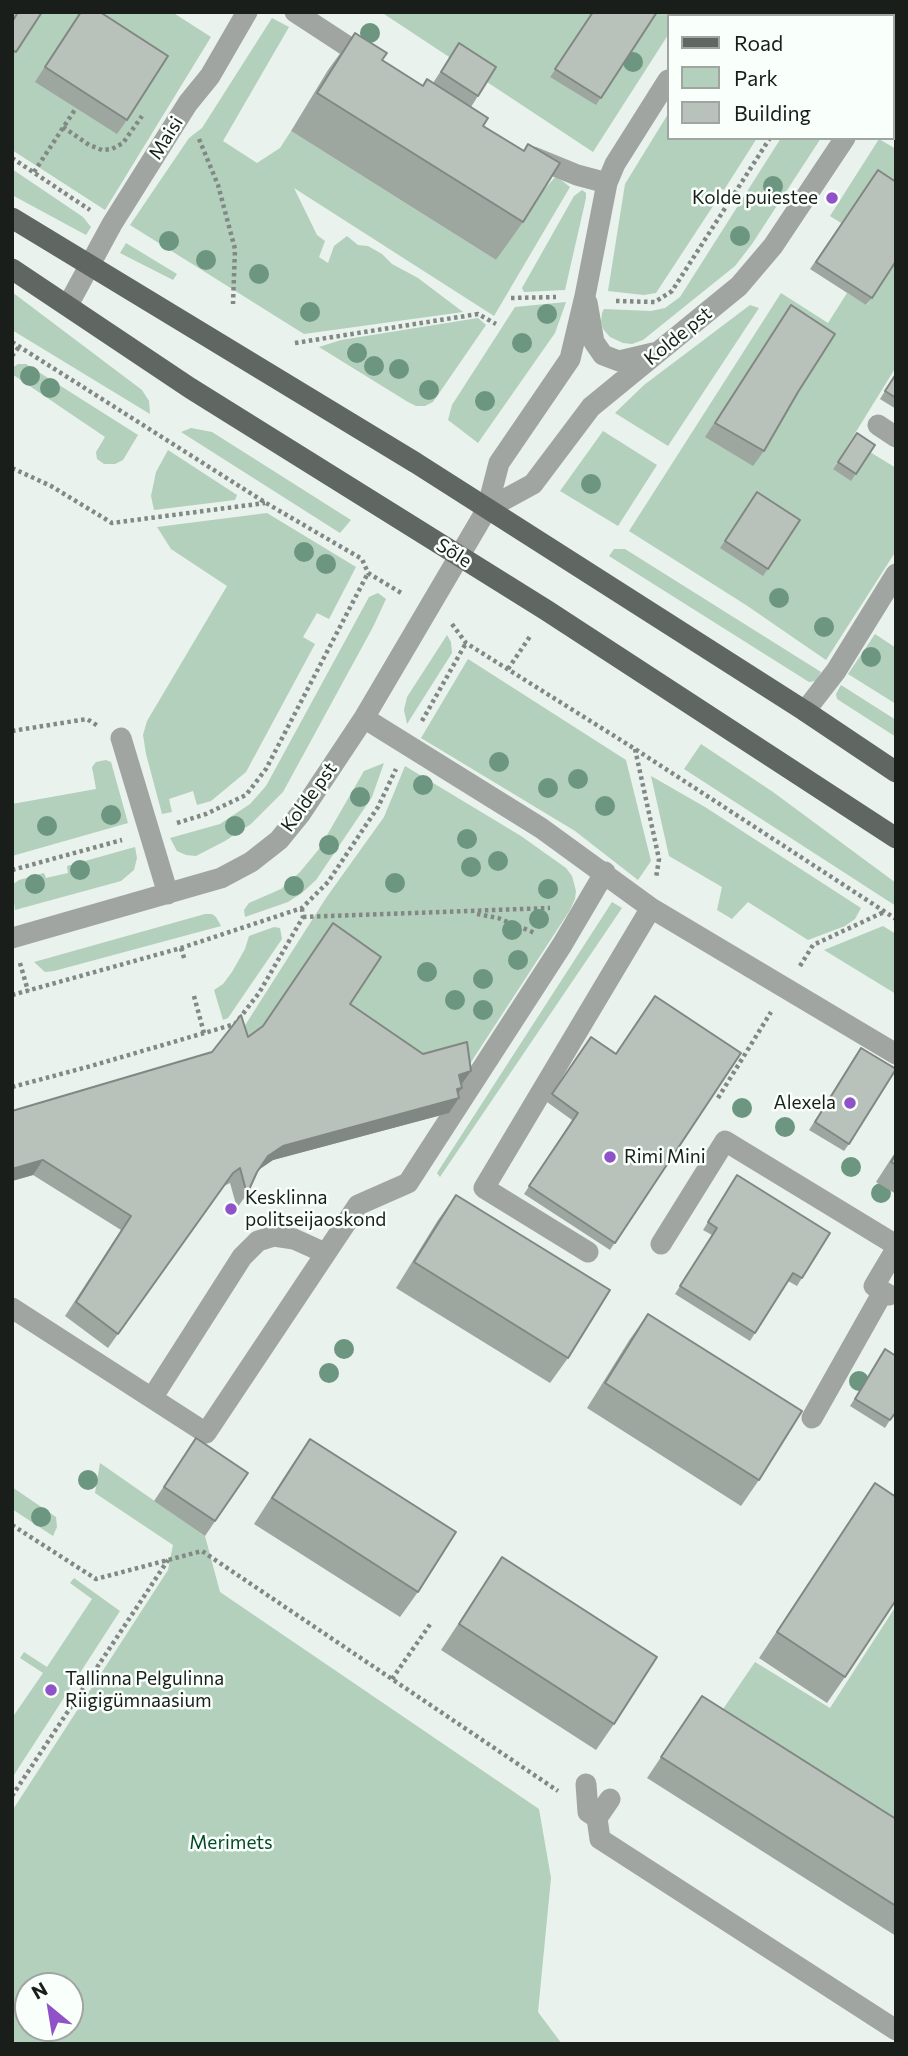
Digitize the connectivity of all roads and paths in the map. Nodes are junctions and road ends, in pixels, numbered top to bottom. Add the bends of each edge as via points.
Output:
1 (247, 12) edge
2 (295, 12) edge
3 (390, 77) edge
4 (666, 83) edge
5 (188, 103) junction
6 (76, 108) dead end
7 (145, 112) edge
8 (63, 127) junction
9 (769, 140) edge
10 (844, 140) edge
11 (513, 149) edge
12 (12, 158) edge
13 (34, 172) junction
14 (607, 183) junction
15 (12, 218) edge
16 (112, 224) junction
17 (89, 266) junction
18 (12, 269) edge
19 (585, 296) junction
20 (511, 298) dead end
21 (68, 304) junction
22 (233, 304) dead end
23 (496, 324) dead end
24 (12, 342) edge
25 (295, 343) dead end
26 (19, 346) junction
27 (658, 352) junction
28 (12, 356) edge
29 (12, 468) edge
30 (266, 503) junction
31 (487, 509) junction
32 (458, 556) junction
33 (368, 573) junction
34 (896, 574) edge
35 (391, 587) dead end
36 (450, 622) dead end
37 (531, 635) dead end
38 (466, 643) junction
39 (508, 669) junction
40 (805, 711) junction
41 (364, 718) junction
42 (12, 731) edge
43 (121, 738) joint
44 (407, 746) junction
45 (635, 749) junction
46 (896, 772) edge
47 (175, 824) dead end
48 (132, 838) dead end
49 (896, 838) edge
50 (12, 870) edge
51 (605, 872) junction
52 (168, 894) junction
53 (587, 905) junction
54 (302, 908) junction
55 (650, 908) junction
56 (303, 917) junction
57 (896, 919) edge
58 (12, 938) edge
59 (181, 948) junction
60 (185, 961) dead end
61 (20, 964) dead end
62 (28, 991) junction
63 (12, 995) edge
64 (194, 996) dead end
65 (204, 1033) junction
66 (896, 1055) edge
67 (12, 1087) edge
68 (661, 1244) dead end
69 (896, 1247) edge
70 (588, 1252) dead end
71 (325, 1253) junction
72 (890, 1296) edge
73 (12, 1308) edge
74 (152, 1398) junction
75 (812, 1418) dead end
76 (15, 1527) edge
77 (12, 1537) edge
78 (169, 1559) junction
79 (431, 1623) dead end
80 (392, 1679) junction
81 (586, 1784) dead end
82 (12, 1796) edge
83 (610, 1799) dead end
84 (593, 1815) junction
85 (896, 2030) edge

1 - 5 street, Maisi
2 - 3 street
4 - 14 street, Kolde pst
5 - 16 street, Maisi
5 - 22 path via 235,249
6 - 8 path
7 - 8 path via 123,143 112,149 89,145
8 - 13 path
9 - 19 path via 672,291 647,303
10 - 27 street, Kolde pst via 773,247 739,286
11 - 14 street
12 - 13 path
13 - 16 path
14 - 19 street, Kolde pst
15 - 17 main road
16 - 17 street, Maisi
17 - 21 street, Maisi
17 - 31 main road
18 - 21 main road, Sõle
19 - 20 path
19 - 27 street via 594,342 603,355 619,361
19 - 31 street, Kolde pst via 570,359 499,463
21 - 32 main road, Sõle via 190,388
23 - 25 path via 478,314
24 - 26 path
26 - 28 path
26 - 30 path
27 - 31 street, Kolde pst via 591,407 533,485
29 - 30 path via 112,523
30 - 33 path via 362,559
31 - 32 street, Kolde pst
31 - 40 main road
32 - 41 street, Kolde pst
32 - 49 main road, Sõle
33 - 35 path
33 - 47 path via 266,769 246,795
34 - 40 street via 836,671
36 - 38 path
37 - 39 path
38 - 39 path
38 - 44 path
39 - 45 path
40 - 46 main road
41 - 44 street
41 - 52 street, Kolde pst via 279,840 221,878
42 - 43 path via 87,719
43 - 52 street
44 - 51 street
44 - 54 path via 378,807 328,882
45 - 55 path via 659,859
45 - 57 path
48 - 50 path
51 - 53 street
51 - 55 street
52 - 58 street, Kolde pst
53 - 56 path
53 - 71 street via 408,1182 358,1205
54 - 56 path
54 - 59 path
55 - 66 street
55 - 70 street via 484,1188
56 - 65 path via 235,1024
59 - 60 path
59 - 62 path
61 - 62 path
62 - 63 path
64 - 65 path
65 - 67 path
68 - 69 street via 725,1141
69 - 72 street via 874,1286
71 - 74 street via 294,1239 258,1241 242,1257
71 - 74 street via 206,1433
72 - 75 street
73 - 74 street
76 - 77 path
76 - 78 path via 96,1579
78 - 80 path via 202,1551
78 - 82 path
79 - 80 path
80 - 84 path
81 - 84 street
83 - 84 street
84 - 85 street via 600,1839

